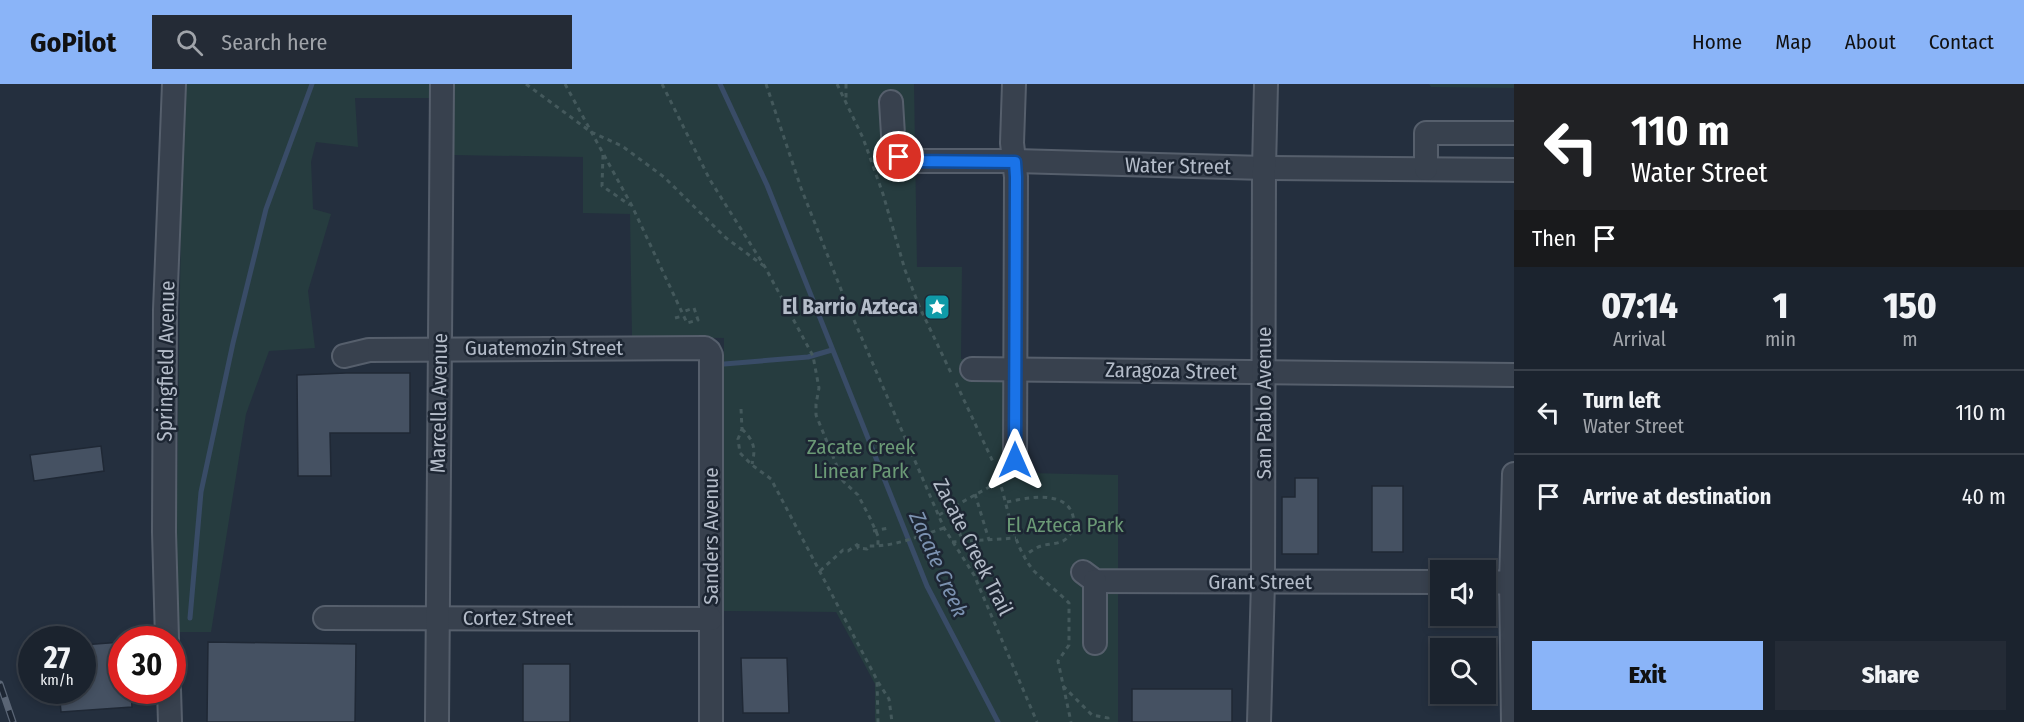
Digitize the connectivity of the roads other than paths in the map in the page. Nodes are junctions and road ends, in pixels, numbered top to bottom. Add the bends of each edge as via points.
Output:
1 (174, 84) edge
2 (1014, 84) edge
3 (1266, 84) edge
4 (442, 92) edge
5 (891, 102) dead end
6 (1514, 133) edge
7 (1015, 162) junction
8 (1264, 168) junction
9 (1426, 169) junction
10 (1514, 170) edge
11 (440, 348) junction
12 (709, 351) joint
13 (344, 356) dead end
14 (972, 369) dead end
15 (1015, 369) junction
16 (1264, 372) junction
17 (1514, 375) edge
18 (1015, 460) dead end
19 (1514, 474) edge
20 (1263, 582) junction
21 (1430, 582) edge
22 (1496, 582) edge
23 (1512, 583) edge
24 (325, 618) dead end
25 (436, 618) junction
26 (711, 619) junction
27 (167, 626) edge
28 (1095, 643) dead end
29 (169, 704) edge
30 (170, 722) edge
31 (437, 722) edge
32 (711, 722) edge
33 (1259, 722) edge
34 (1513, 722) edge

1 - 27 street, Springfield Avenue via 165,310
2 - 7 street
3 - 8 street, San Pablo Avenue
4 - 11 street, Marcella Avenue
5 - 7 street, Water Street via 894,151 899,157 910,161
6 - 9 street via 1426,133
7 - 8 street, Water Street
7 - 15 street
8 - 9 street, Water Street
8 - 16 street, San Pablo Avenue
9 - 10 street, Water Street
11 - 12 street, Guatemozin Street
11 - 13 street, Guatemozin Street via 369,350
11 - 25 street, Marcella Avenue
12 - 26 street, Sanders Avenue
14 - 15 street, Zaragoza Street
15 - 16 street, Zaragoza Street
15 - 18 street
16 - 17 street, Zaragoza Street
16 - 20 street, San Pablo Avenue
19 - 23 street
20 - 21 street, Grant Street
20 - 28 street, Grant Street via 1089,577
20 - 33 street, San Pablo Avenue
22 - 23 street
23 - 34 street
24 - 25 street, Cortez Street
25 - 26 street, Cortez Street
25 - 31 street, Marcella Avenue
26 - 32 street, Sanders Avenue
29 - 30 street

